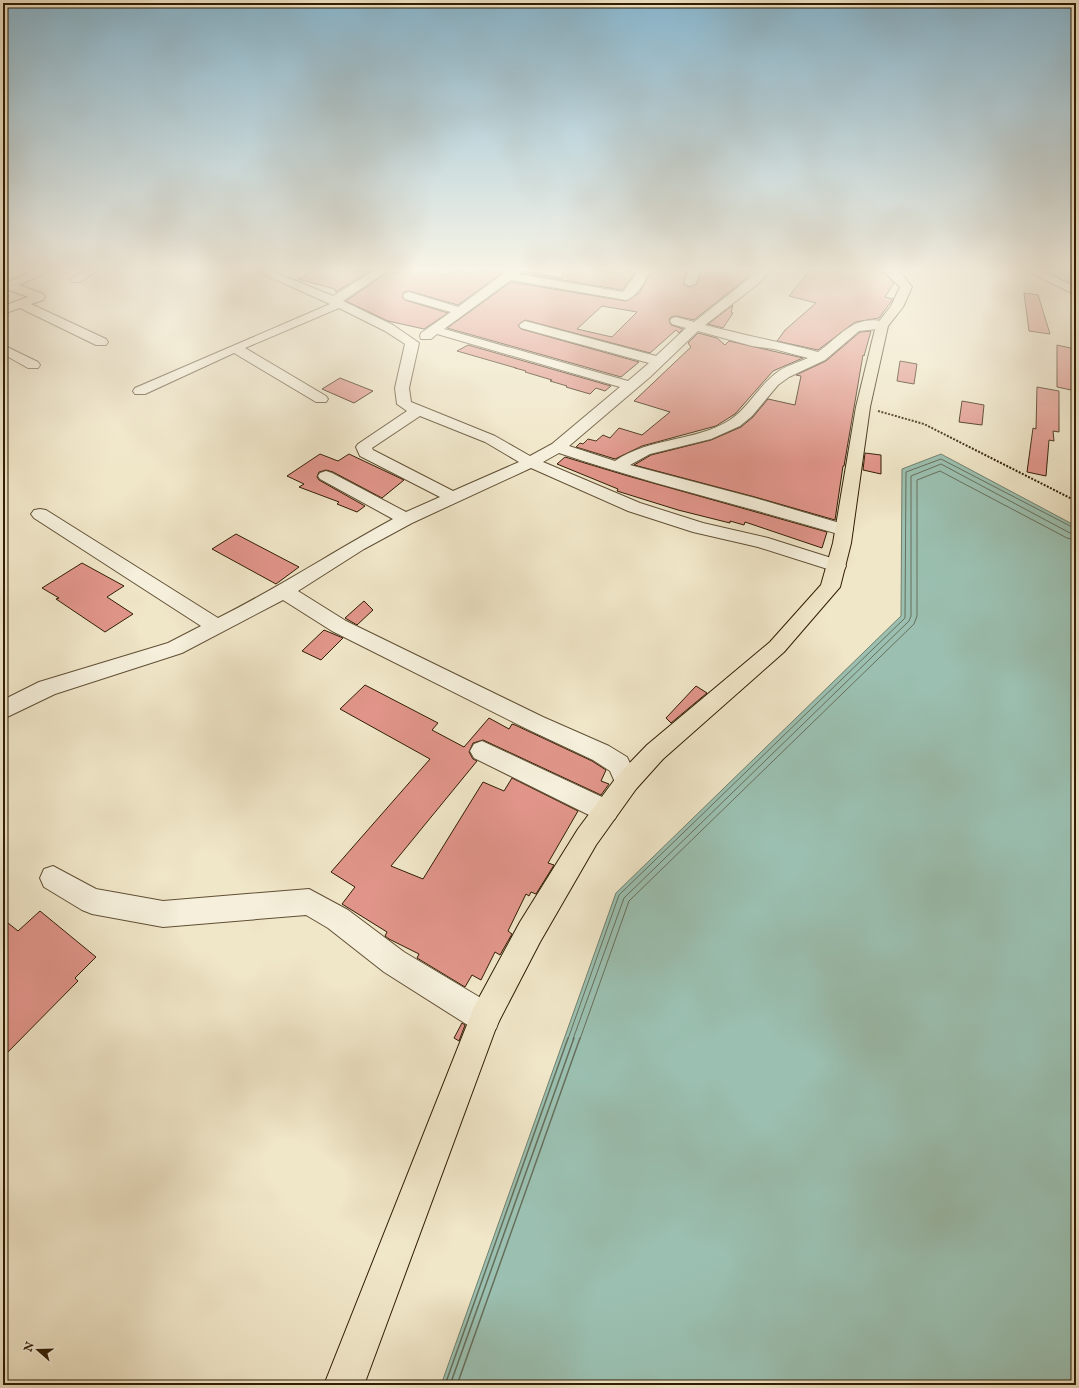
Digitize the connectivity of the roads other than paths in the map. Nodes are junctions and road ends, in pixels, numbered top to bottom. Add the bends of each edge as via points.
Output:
1 (84, 334) edge
2 (266, 334) edge
3 (398, 334) edge
4 (429, 334) edge
5 (450, 334) edge
6 (557, 334) edge
7 (688, 334) edge
8 (723, 334) edge
9 (849, 334) edge
10 (880, 334) edge
11 (101, 342) dead end
12 (412, 343) junction
13 (235, 348) junction
14 (3, 349) edge
15 (820, 357) junction
16 (658, 361) junction
17 (32, 365) dead end
18 (631, 386) junction
19 (140, 391) dead end
20 (321, 399) dead end
21 (418, 411) junction
22 (558, 447) junction
23 (530, 462) junction
24 (617, 467) junction
25 (326, 476) dead end
26 (453, 496) junction
27 (40, 514) dead end
28 (406, 519) junction
29 (844, 530) junction
30 (837, 566) junction
31 (284, 591) junction
32 (217, 627) junction
33 (3, 710) edge
34 (482, 751) dead end
35 (627, 782) junction
36 (606, 812) junction
37 (53, 878) dead end
38 (486, 1018) junction
39 (344, 1385) edge

1 - 11 street
2 - 13 street
3 - 12 street
4 - 12 street
5 - 18 street
6 - 16 street
7 - 16 street
8 - 15 street
9 - 15 street
10 - 29 main road via 863,407
12 - 21 street via 402,388 404,404
13 - 19 street
13 - 20 street
14 - 17 street
15 - 24 street via 780,376 734,424 695,438 632,455
16 - 18 street
18 - 22 street
21 - 23 street via 490,439
21 - 26 street via 364,447 366,453
22 - 23 street
22 - 24 street
23 - 26 street
23 - 30 street via 634,507 699,528 762,542
24 - 29 street
25 - 28 street
26 - 28 street
27 - 32 street
28 - 31 street via 358,545
29 - 30 main road
30 - 35 main road via 830,587 777,647 655,752
31 - 32 street
31 - 35 street via 340,626 460,687 601,753 620,764
32 - 33 street via 175,648 47,688
34 - 36 street
35 - 36 main road
36 - 38 main road via 587,837 530,932
37 - 38 street via 92,901 163,914 309,902 338,919 394,962
38 - 39 main road

